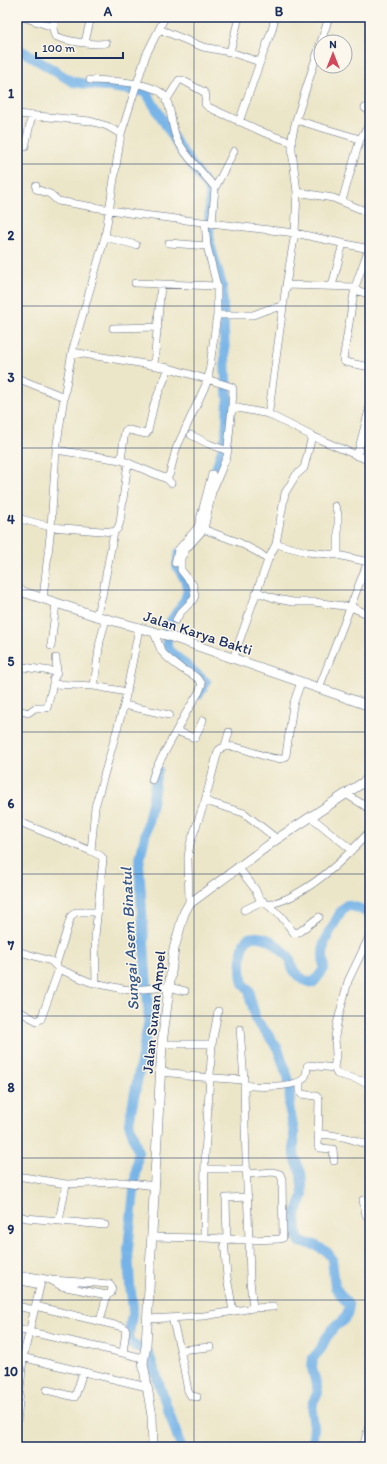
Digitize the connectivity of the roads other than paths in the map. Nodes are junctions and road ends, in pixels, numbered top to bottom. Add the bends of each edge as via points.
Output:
1 (23, 17) edge
2 (55, 17) edge
3 (91, 17) edge
4 (164, 17) edge
5 (239, 17) edge
6 (275, 17) edge
7 (329, 17) edge
8 (53, 27) junction
9 (159, 29) junction
10 (85, 42) junction
11 (106, 43) dead end
12 (230, 52) junction
13 (260, 62) junction
14 (90, 80) dead end
15 (136, 86) junction
16 (166, 100) junction
17 (17, 114) edge
18 (32, 115) junction
19 (296, 120) junction
20 (239, 122) junction
21 (370, 124) edge
22 (121, 134) junction
23 (360, 138) junction
24 (291, 142) junction
25 (25, 147) dead end
26 (234, 151) dead end
27 (36, 186) dead end
28 (215, 188) junction
29 (297, 192) junction
30 (342, 201) junction
31 (109, 210) junction
32 (370, 213) edge
33 (208, 223) junction
34 (295, 233) junction
35 (105, 237) junction
36 (169, 243) dead end
37 (343, 243) junction
38 (136, 245) dead end
39 (207, 246) junction
40 (369, 247) edge
41 (135, 283) dead end
42 (286, 284) junction
43 (161, 285) junction
44 (217, 286) junction
45 (332, 286) junction
46 (355, 289) junction
47 (370, 294) edge
48 (283, 306) junction
49 (221, 315) junction
50 (158, 327) junction
51 (114, 328) dead end
52 (72, 352) junction
53 (154, 365) junction
54 (370, 367) edge
55 (168, 368) junction
56 (17, 378) edge
57 (208, 380) junction
58 (64, 397) junction
59 (370, 406) edge
60 (232, 407) junction
61 (269, 414) junction
62 (191, 436) dead end
63 (312, 436) junction
64 (56, 450) junction
65 (227, 451) junction
66 (357, 456) junction
67 (124, 461) junction
68 (370, 461) edge
69 (212, 474) dead end
70 (335, 506) dead end
71 (17, 518) edge
72 (51, 527) junction
73 (201, 528) junction
74 (114, 532) junction
75 (276, 544) junction
76 (180, 551) junction
77 (338, 554) junction
78 (369, 559) edge
79 (268, 560) junction
80 (175, 563) dead end
81 (17, 590) edge
82 (257, 592) junction
83 (43, 598) junction
84 (56, 603) junction
85 (351, 607) junction
86 (370, 615) edge
87 (96, 616) junction
88 (106, 619) junction
89 (176, 620) dead end
90 (139, 628) junction
91 (161, 634) junction
92 (51, 646) dead end
93 (56, 658) dead end
94 (233, 659) junction
95 (17, 666) edge
96 (57, 672) junction
97 (300, 682) junction
98 (53, 684) junction
99 (94, 686) junction
100 (319, 688) junction
101 (127, 692) junction
102 (124, 705) junction
103 (370, 706) edge
104 (22, 711) dead end
105 (169, 715) dead end
106 (203, 720) dead end
107 (177, 731) junction
108 (229, 732) dead end
109 (225, 746) junction
110 (370, 778) edge
111 (152, 780) dead end
112 (346, 794) junction
113 (205, 801) junction
114 (370, 809) edge
115 (311, 816) junction
116 (17, 821) edge
117 (370, 831) edge
118 (277, 839) junction
119 (352, 850) junction
120 (91, 851) junction
121 (238, 867) junction
122 (265, 903) junction
123 (189, 904) junction
124 (244, 910) dead end
125 (97, 912) junction
126 (319, 917) dead end
127 (370, 935) edge
128 (17, 951) edge
129 (57, 967) junction
130 (96, 984) junction
131 (169, 987) junction
132 (186, 991) dead end
133 (17, 1010) edge
134 (218, 1011) dead end
135 (240, 1029) dead end
136 (162, 1044) junction
137 (212, 1044) junction
138 (334, 1068) junction
139 (161, 1072) junction
140 (211, 1078) junction
141 (244, 1082) junction
142 (296, 1082) junction
143 (370, 1083) edge
144 (318, 1134) junction
145 (370, 1146) edge
146 (334, 1161) dead end
147 (205, 1169) junction
148 (247, 1171) junction
149 (17, 1176) edge
150 (66, 1184) junction
151 (155, 1186) junction
152 (248, 1197) junction
153 (363, 1200) dead end
154 (17, 1215) edge
155 (370, 1219) edge
156 (59, 1221) junction
157 (106, 1225) dead end
158 (152, 1237) junction
159 (204, 1238) junction
160 (226, 1239) junction
161 (249, 1240) junction
162 (17, 1276) edge
163 (42, 1278) junction
164 (17, 1280) edge
165 (51, 1280) junction
166 (40, 1285) junction
167 (107, 1295) junction
168 (17, 1306) edge
169 (273, 1307) dead end
170 (35, 1308) junction
171 (253, 1308) junction
172 (233, 1311) junction
173 (172, 1318) junction
174 (148, 1319) junction
175 (100, 1321) junction
176 (17, 1329) edge
177 (29, 1332) junction
178 (210, 1347) dead end
179 (180, 1350) junction
180 (123, 1353) junction
181 (145, 1353) junction
182 (20, 1357) edge
183 (83, 1372) junction
184 (19, 1382) edge
185 (147, 1387) junction
186 (47, 1390) dead end
187 (198, 1397) dead end
188 (18, 1406) edge
189 (17, 1423) edge
190 (370, 1423) edge
191 (153, 1447) edge
192 (363, 1447) edge

1 - 8 street
2 - 8 street
3 - 10 street
4 - 9 street
5 - 12 street
6 - 13 street
7 - 19 street
8 - 10 street via 55,36
9 - 12 street via 203,47
9 - 15 street via 146,55
10 - 11 street
12 - 13 street
13 - 20 street
14 - 15 street
15 - 16 street via 158,90
15 - 22 street
16 - 20 street via 179,80 182,80 204,92 205,104 208,107
16 - 28 street via 174,132 182,147
17 - 18 street
18 - 22 street via 90,121
18 - 25 street
19 - 23 street
19 - 24 street
20 - 24 street
21 - 23 street
22 - 31 street
23 - 30 street
24 - 29 street
26 - 28 street
27 - 31 street via 36,189 50,194 58,201
28 - 33 street
29 - 30 street
29 - 34 street
30 - 32 street
31 - 33 street
31 - 35 street
33 - 34 street
33 - 39 street
34 - 37 street
34 - 42 street
35 - 38 street
35 - 52 street
36 - 39 street
37 - 40 street
37 - 45 street
39 - 44 street
40 - 46 street
41 - 43 street
42 - 45 street
42 - 48 street
43 - 44 street
43 - 50 street
44 - 49 street
45 - 46 street
46 - 47 street
46 - 54 street via 343,360
48 - 49 street via 253,315
48 - 61 street
49 - 57 street
50 - 51 street
50 - 53 street
52 - 53 street
52 - 58 street
53 - 55 street
55 - 57 street
55 - 67 street via 146,434 129,430 125,432
56 - 58 street
57 - 60 street via 228,386 233,393
57 - 67 street via 176,449 169,481
58 - 64 street
59 - 66 street
60 - 61 street
60 - 65 street
61 - 63 street
62 - 65 street
63 - 66 street
63 - 75 street via 304,468 296,475 285,493
64 - 67 street
64 - 72 street
65 - 73 street
66 - 68 street
67 - 74 street via 121,516 118,528
69 - 73 street
70 - 77 street via 338,514
71 - 72 street
72 - 74 street
72 - 83 street
73 - 76 street
73 - 79 street via 238,542
74 - 87 street
75 - 77 street via 307,552
75 - 79 street
76 - 80 street
76 - 89 street via 181,570 193,585 195,596
77 - 78 street
78 - 85 street
79 - 82 street
81 - 83 street, Jalan Karya Bakti
82 - 85 street via 293,602
82 - 94 street
83 - 84 street, Jalan Karya Bakti
84 - 87 street, Jalan Karya Bakti
84 - 92 street
85 - 86 street
85 - 100 street
87 - 88 street, Jalan Karya Bakti
88 - 90 street, Jalan Karya Bakti
88 - 99 street via 100,641
90 - 91 street, Jalan Karya Bakti
90 - 101 street
91 - 94 street, Jalan Karya Bakti
91 - 107 street via 157,638 166,656 198,678 202,684
93 - 96 street
94 - 97 street, Jalan Karya Bakti
95 - 96 street
96 - 98 street
97 - 100 street, Jalan Karya Bakti
97 - 109 street via 284,758
98 - 99 street
98 - 104 street via 48,708
99 - 101 street
100 - 103 street, Jalan Karya Bakti
101 - 102 street
102 - 105 street
102 - 120 street via 95,807
106 - 107 street via 195,738
107 - 111 street
108 - 109 street
109 - 113 street via 217,754
110 - 112 street
112 - 114 street
112 - 115 street
113 - 118 street via 244,813
113 - 123 street via 190,844
115 - 118 street
115 - 119 street
116 - 120 street
117 - 119 street
118 - 121 street
119 - 122 street via 295,895
120 - 125 street via 103,859
121 - 122 street
121 - 123 street
122 - 124 street
122 - 126 street via 281,916 294,933
123 - 131 street, Jalan Sunan Ampel via 174,949
125 - 129 street via 76,912 71,916
125 - 130 street via 94,947
127 - 138 street via 348,981 337,1024
128 - 129 street via 51,961
129 - 130 street
129 - 133 street via 41,1019 37,1021
130 - 131 street via 124,989
131 - 132 street
131 - 136 street, Jalan Sunan Ampel
134 - 137 street
135 - 141 street
136 - 137 street
136 - 139 street, Jalan Sunan Ampel
137 - 140 street
138 - 142 street via 309,1065 306,1076
138 - 143 street via 338,1074
139 - 140 street
139 - 151 street, Jalan Sunan Ampel
140 - 141 street
140 - 147 street
141 - 142 street via 272,1086
141 - 148 street
142 - 144 street via 302,1094 316,1096 319,1099
144 - 145 street via 350,1138
144 - 146 street via 319,1148 333,1149
147 - 148 street
147 - 159 street
148 - 152 street
148 - 161 street via 273,1172 280,1174 282,1179 283,1238
149 - 150 street
150 - 151 street via 131,1183
150 - 156 street
151 - 158 street, Jalan Sunan Ampel
152 - 160 street via 226,1198
152 - 161 street
153 - 155 street via 366,1215
154 - 156 street
156 - 157 street
158 - 159 street
158 - 174 street, Jalan Sunan Ampel
159 - 160 street
160 - 161 street
160 - 172 street via 227,1277
161 - 171 street
162 - 163 street
163 - 165 street
163 - 166 street
164 - 166 street
165 - 167 street via 61,1286
165 - 167 street via 110,1284 112,1293
166 - 170 street
167 - 175 street
168 - 170 street
169 - 171 street
170 - 175 street
170 - 177 street
171 - 172 street
172 - 173 street via 211,1316
173 - 174 street
173 - 179 street
174 - 181 street, Jalan Sunan Ampel
175 - 180 street via 126,1328
176 - 177 street
177 - 180 street
177 - 182 street
178 - 179 street
179 - 187 street via 188,1391 191,1396
180 - 181 street
181 - 185 street, Jalan Sunan Ampel
182 - 183 street
182 - 184 street
183 - 185 street
183 - 186 street via 75,1397
184 - 188 street
185 - 191 street, Jalan Sunan Ampel via 152,1416
188 - 189 street
190 - 192 street

